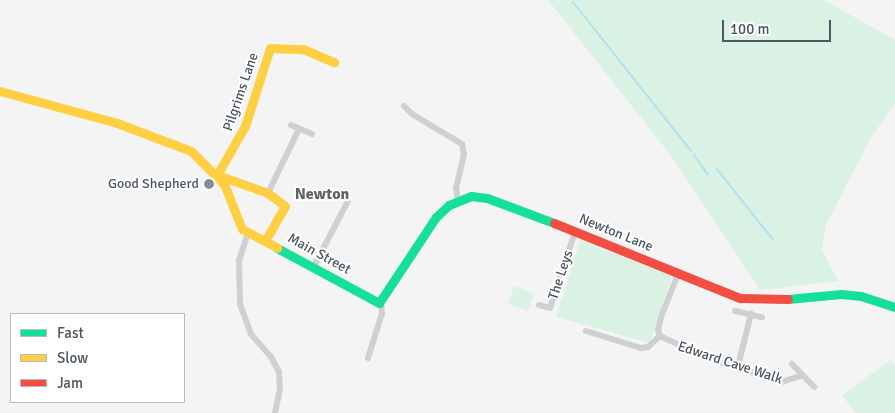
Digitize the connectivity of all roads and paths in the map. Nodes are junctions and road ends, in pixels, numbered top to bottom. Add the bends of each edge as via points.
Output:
1 (334, 62) dead end
2 (0, 91) edge
3 (404, 106) dead end
4 (291, 125) dead end
5 (299, 129) junction
6 (312, 134) dead end
7 (218, 175) junction
8 (268, 193) junction
9 (458, 200) junction
10 (348, 201) dead end
11 (575, 232) junction
12 (248, 233) junction
13 (265, 241) junction
14 (314, 266) junction
15 (678, 274) junction
16 (378, 302) junction
17 (539, 305) dead end
18 (895, 307) edge
19 (735, 311) dead end
20 (751, 314) junction
21 (762, 317) dead end
22 (586, 331) dead end
23 (660, 336) junction
24 (368, 358) dead end
25 (792, 364) dead end
26 (738, 366) junction
27 (801, 376) junction
28 (814, 388) dead end
29 (275, 413) edge

1 - 7 street, Pilgrims Lane via 303,49 270,48 245,126
2 - 7 street via 164,139 191,151
3 - 9 street via 462,144 464,154 456,188
4 - 5 street
5 - 6 street
5 - 8 street
7 - 8 street
7 - 12 street via 236,222
8 - 13 street via 285,206
9 - 11 street, Newton Lane via 471,196 487,198
9 - 16 street via 436,217
10 - 14 street
11 - 15 street, Newton Lane
11 - 17 street, The Leys via 550,308
12 - 13 street, Main Street
12 - 29 street via 238,260 240,304 251,334 279,372 280,389
13 - 14 street, Main Street
14 - 16 street, Main Street
15 - 18 street, Newton Lane via 740,298 765,300 841,294 861,296
15 - 23 street via 660,324
16 - 24 street via 382,313
19 - 20 street
20 - 21 street
20 - 26 street
22 - 23 street via 641,348 648,347
23 - 26 street, Edward Cave Walk via 710,359
25 - 27 street
26 - 27 street, Edward Cave Walk via 780,382
27 - 28 street

